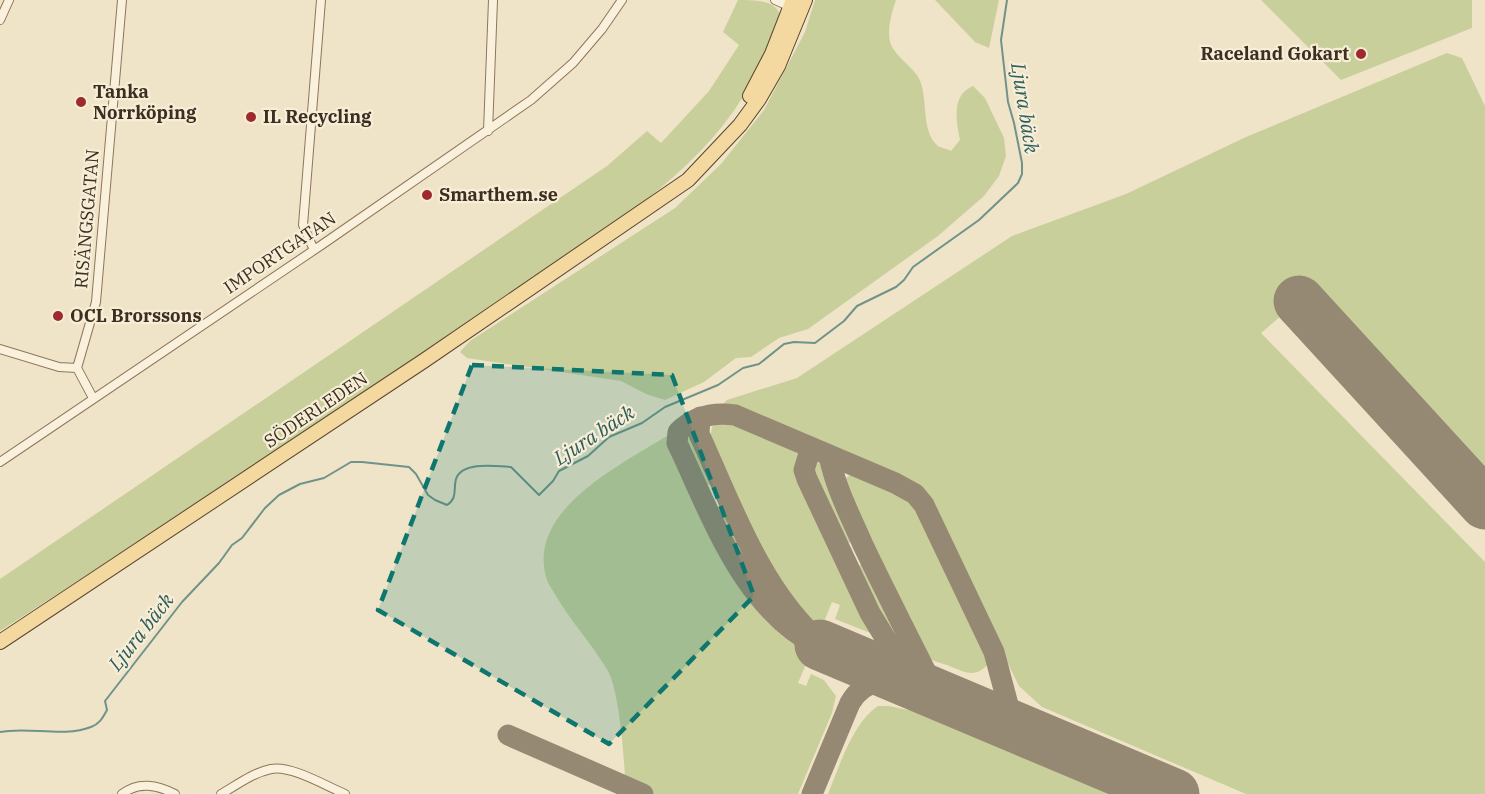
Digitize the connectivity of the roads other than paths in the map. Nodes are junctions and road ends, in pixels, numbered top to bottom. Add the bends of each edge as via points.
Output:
1 (9, 0) edge
2 (122, 0) edge
3 (321, 0) edge
4 (494, 0) edge
5 (622, 0) edge
6 (776, 0) edge
7 (798, 2) edge
8 (0, 20) edge
9 (488, 131) junction
10 (314, 250) junction
11 (0, 349) edge
12 (77, 368) junction
13 (93, 398) junction
14 (0, 462) edge
15 (0, 642) edge
16 (122, 794) edge
17 (175, 794) edge
18 (221, 794) edge
19 (345, 794) edge

1 - 8 street
2 - 12 street, RISÄNGSGATAN via 96,302
3 - 10 street via 303,225
4 - 9 street
5 - 9 street, IMPORTGATAN via 573,63
6 - 7 street
7 - 15 main road, SÖDERLEDEN via 778,66 759,99 688,180
9 - 10 street, IMPORTGATAN
10 - 13 street, IMPORTGATAN
11 - 12 street via 59,367
12 - 13 street
13 - 14 street, IMPORTGATAN
16 - 17 street via 143,785
18 - 19 street via 249,777 276,768

